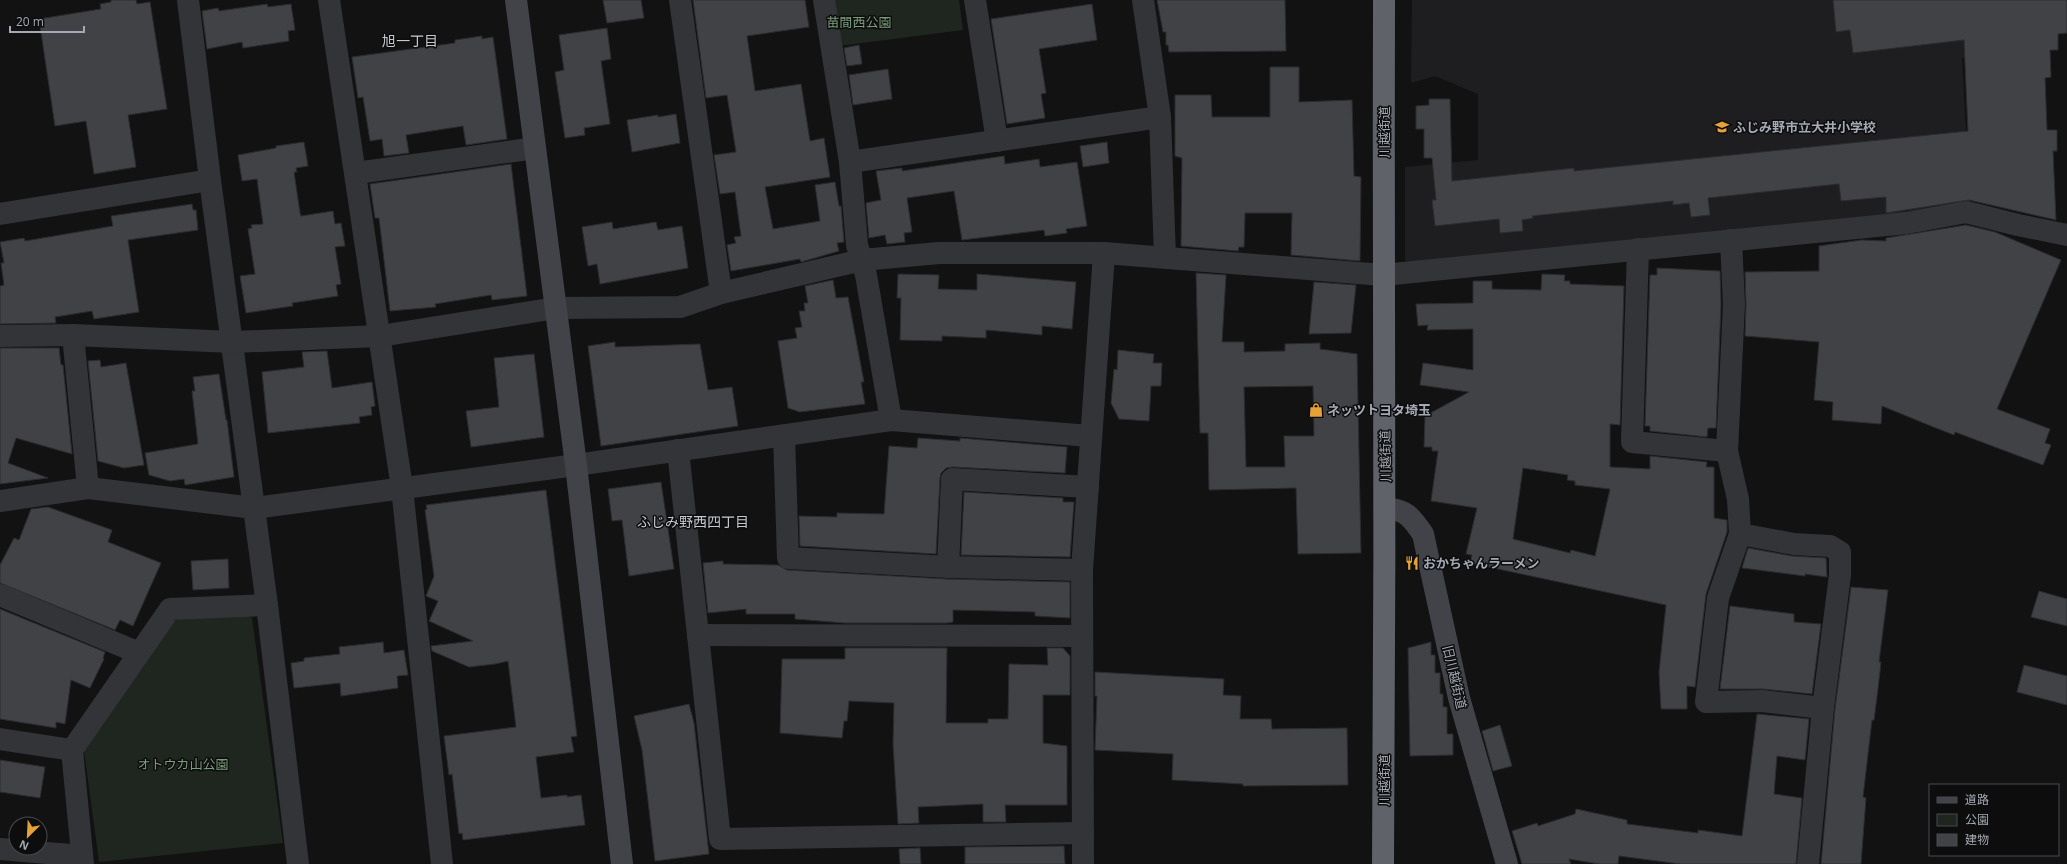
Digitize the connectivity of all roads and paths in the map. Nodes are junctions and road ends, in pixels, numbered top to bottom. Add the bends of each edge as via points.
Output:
1 (188, 0) edge
2 (329, 0) edge
3 (516, 0) edge
4 (680, 0) edge
5 (824, 0) edge
6 (975, 0) edge
7 (1143, 0) edge
8 (1384, 0) edge
9 (1160, 117) junction
10 (997, 141) junction
11 (535, 148) junction
12 (850, 162) junction
13 (356, 173) junction
14 (210, 180) junction
15 (0, 214) edge
16 (2067, 235) edge
17 (1731, 240) junction
18 (1638, 249) junction
19 (1104, 253) junction
20 (1165, 258) junction
21 (862, 260) junction
22 (1383, 275) junction
23 (721, 293) junction
24 (556, 308) junction
25 (73, 335) junction
26 (0, 336) edge
27 (380, 336) junction
28 (232, 342) junction
29 (891, 420) junction
30 (784, 436) junction
31 (1090, 436) junction
32 (678, 450) junction
33 (1727, 451) junction
34 (576, 465) junction
35 (1088, 487) junction
36 (88, 488) junction
37 (402, 488) junction
38 (0, 501) edge
39 (254, 508) junction
40 (1385, 508) junction
41 (1740, 534) junction
42 (948, 567) junction
43 (1082, 570) junction
44 (0, 595) edge
45 (267, 605) junction
46 (698, 635) junction
47 (1081, 636) junction
48 (139, 653) junction
49 (1823, 708) junction
50 (0, 739) edge
51 (72, 750) junction
52 (1082, 833) junction
53 (0, 849) edge
54 (83, 860) edge
55 (298, 864) edge
56 (442, 864) edge
57 (622, 864) edge
58 (1083, 864) edge
59 (1383, 864) edge
60 (1507, 864) edge
61 (1808, 864) edge

1 - 14 street
2 - 13 street
3 - 11 street
4 - 23 street
5 - 12 street
6 - 10 street
7 - 9 street
8 - 22 highway, 川越街道
9 - 10 street
9 - 20 street
10 - 12 street
11 - 13 street
11 - 24 street
12 - 21 street via 858,245
13 - 27 street
14 - 15 street
14 - 28 street
16 - 17 street via 2018,226 1966,212 1907,222
17 - 18 street
17 - 33 street via 1734,304
18 - 22 street
18 - 33 street via 1632,442
19 - 20 street
19 - 21 street via 939,253
19 - 31 street
20 - 22 street
21 - 23 street
21 - 29 street
22 - 40 highway, 川越街道
23 - 24 street via 680,307
24 - 27 street
24 - 34 street
25 - 26 street
25 - 28 street
25 - 36 street
27 - 28 street
27 - 37 street
28 - 39 street
29 - 30 street
29 - 31 street
30 - 32 street
30 - 42 street via 788,558
31 - 35 street
32 - 34 street
32 - 46 street
33 - 41 street via 1738,499
34 - 37 street
34 - 57 street
35 - 42 street via 952,479
35 - 43 street
36 - 38 street
36 - 39 street
37 - 39 street
37 - 56 street
39 - 45 street
40 - 59 highway, 川越街道
40 - 60 street, 旧川越街道 via 1398,510 1410,516 1423,534 1459,698
41 - 49 street via 1794,544 1830,546 1840,552 1840,575
41 - 49 street via 1718,598 1706,702 1762,701
42 - 43 street
43 - 47 street
44 - 48 street
45 - 48 street via 170,609
45 - 55 street
46 - 47 street
46 - 52 street via 720,839
47 - 52 street
48 - 51 street
49 - 61 street
50 - 51 street
51 - 54 street
52 - 58 street
53 - 54 street

